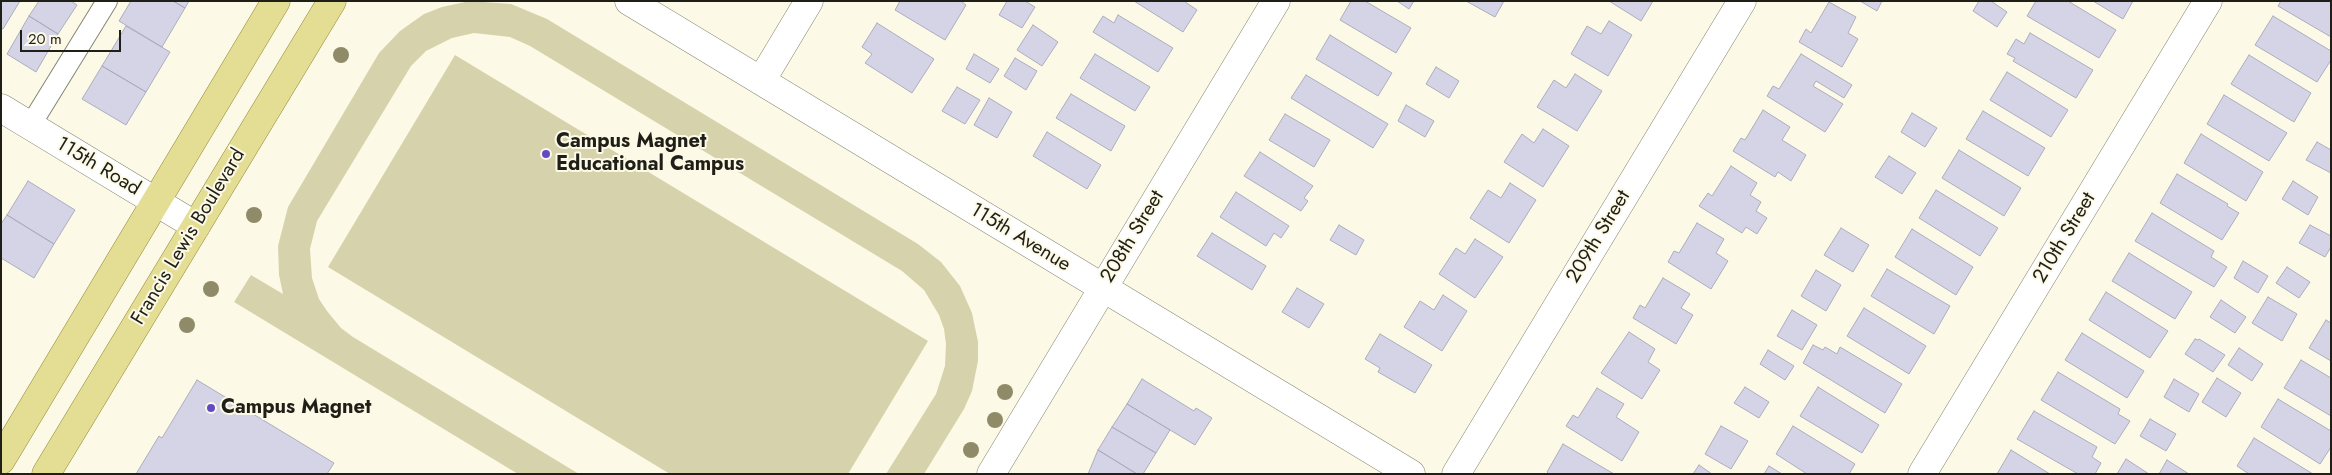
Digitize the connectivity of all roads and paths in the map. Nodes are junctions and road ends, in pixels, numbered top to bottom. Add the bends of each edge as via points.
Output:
1 (107, 1) edge
2 (276, 1) edge
3 (332, 1) edge
4 (629, 1) edge
5 (809, 1) edge
6 (1276, 1) edge
7 (1742, 1) edge
8 (2208, 1) edge
9 (761, 81) junction
10 (1, 108) edge
11 (30, 126) junction
12 (156, 202) junction
13 (196, 226) junction
14 (1102, 288) junction
15 (1, 460) edge
16 (46, 474) edge
17 (990, 474) edge
18 (1411, 474) edge
19 (1456, 474) edge
20 (1922, 474) edge

1 - 11 lane
2 - 12 main road
3 - 13 main road, Francis Lewis Boulevard
4 - 9 street, 115th Avenue
5 - 9 street
6 - 14 street, 208th Street
7 - 19 street, 209th Street
8 - 20 street, 210th Street
9 - 14 street, 115th Avenue
10 - 11 street, 115th Road
11 - 12 street, 115th Road
12 - 13 street, 115th Road
12 - 15 main road
13 - 16 main road, Francis Lewis Boulevard
14 - 17 street, 208th Street
14 - 18 street, 115th Avenue

